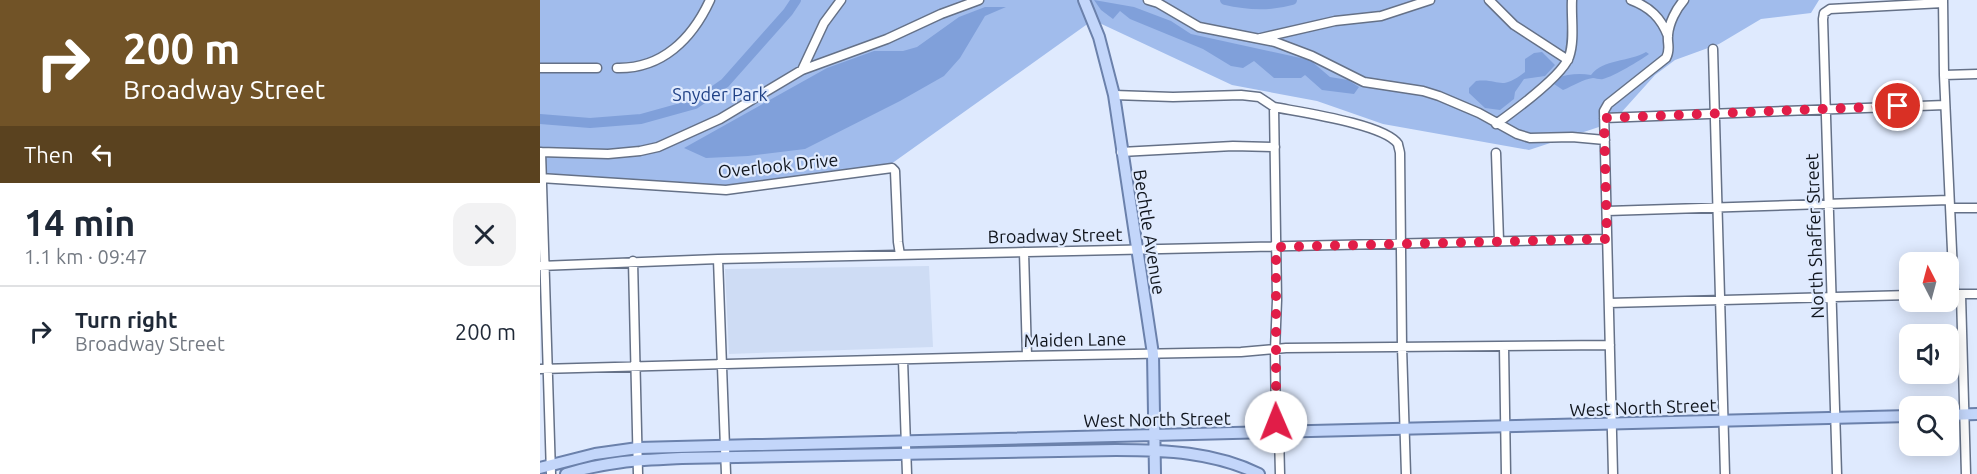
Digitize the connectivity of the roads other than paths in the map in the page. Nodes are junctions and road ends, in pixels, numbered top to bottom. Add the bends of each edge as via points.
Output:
1 (710, 0) edge
2 (841, 0) edge
3 (979, 0) edge
4 (1084, 0) edge
5 (1148, 0) edge
6 (1430, 0) edge
7 (1489, 0) edge
8 (1572, 0) edge
9 (1632, 0) edge
10 (1684, 0) edge
11 (1943, 2) edge
12 (1668, 36) junction
13 (1257, 38) junction
14 (1713, 49) dead end
15 (1568, 60) junction
16 (540, 68) edge
17 (597, 68) dead end
18 (617, 68) dead end
19 (802, 70) junction
20 (1977, 74) edge
21 (1944, 75) junction
22 (1114, 95) junction
23 (1945, 105) junction
24 (1274, 107) junction
25 (1827, 109) junction
26 (1715, 113) junction
27 (1604, 118) junction
28 (1496, 124) junction
29 (1605, 140) junction
30 (1275, 147) junction
31 (541, 152) edge
32 (1121, 152) junction
33 (1496, 153) dead end
34 (541, 178) edge
35 (1829, 204) junction
36 (1950, 204) junction
37 (1717, 207) junction
38 (1977, 208) edge
39 (1607, 211) junction
40 (1607, 239) junction
41 (1499, 242) junction
42 (1400, 244) junction
43 (1276, 247) junction
44 (1136, 250) junction
45 (1024, 252) junction
46 (1952, 252) edge
47 (900, 255) junction
48 (718, 259) junction
49 (633, 261) junction
50 (543, 266) edge
51 (1959, 294) edge
52 (1977, 294) edge
53 (1899, 296) edge
54 (1832, 297) junction
55 (1720, 300) junction
56 (1609, 303) junction
57 (1956, 312) edge
58 (1610, 345) junction
59 (1402, 346) junction
60 (1503, 347) junction
61 (1275, 350) junction
62 (1152, 354) junction
63 (1027, 356) junction
64 (903, 360) junction
65 (721, 364) junction
66 (635, 366) junction
67 (544, 369) edge
68 (1959, 414) edge
69 (1964, 414) junction
70 (1977, 414) edge
71 (1899, 416) edge
72 (1836, 418) junction
73 (1723, 421) junction
74 (1612, 424) junction
75 (1505, 427) junction
76 (1405, 430) junction
77 (1279, 433) junction
78 (1155, 434) junction
79 (906, 441) junction
80 (725, 445) junction
81 (638, 448) junction
82 (1155, 450) junction
83 (906, 453) junction
84 (725, 458) junction
85 (638, 460) junction
86 (547, 469) edge
87 (566, 474) edge
88 (638, 474) edge
89 (726, 474) edge
90 (907, 474) edge
91 (1155, 474) edge
92 (1259, 474) edge
93 (1280, 474) edge
94 (1406, 474) edge
95 (1506, 474) edge
96 (1613, 474) edge
97 (1725, 474) edge
98 (1837, 474) edge
99 (1966, 474) edge

1 - 18 street via 690,34 674,50 643,66
2 - 19 street via 820,30
3 - 19 street
4 - 22 main road, Bechtle Avenue
5 - 13 street via 1199,27
6 - 13 street via 1381,16 1335,21
7 - 15 street via 1514,25
8 - 15 street
9 - 12 street via 1652,11
10 - 12 street
11 - 21 street
11 - 25 street, North Shaffer Street via 1827,10 1823,19
12 - 27 street via 1670,49 1666,58 1608,104
13 - 28 street via 1312,56 1364,82 1439,96
14 - 26 street
15 - 28 street via 1527,101
16 - 17 street
19 - 31 street via 720,119 658,147 608,154
20 - 21 street
21 - 23 street
22 - 24 street via 1241,94
22 - 32 main road, Bechtle Avenue
23 - 25 street
23 - 36 street
24 - 30 street
24 - 42 street via 1354,123 1398,145
25 - 26 street
25 - 35 street, North Shaffer Street
26 - 27 street
26 - 37 street
27 - 29 street
28 - 29 street via 1530,138
29 - 39 street
30 - 32 street
30 - 43 street
31 - 34 street
32 - 44 main road, Bechtle Avenue
33 - 41 street
34 - 47 street, Overlook Drive via 726,190 892,168 896,171
34 - 50 street
35 - 36 street
35 - 37 street
35 - 54 street, North Shaffer Street
36 - 38 street
36 - 46 street
37 - 39 street
37 - 55 street
39 - 40 street
40 - 41 street, Broadway Street
40 - 56 street
41 - 42 street, Broadway Street
42 - 43 street, Broadway Street
42 - 59 street
43 - 44 street, Broadway Street
43 - 61 street
44 - 45 street, Broadway Street
44 - 62 main road, Bechtle Avenue
45 - 47 street, Broadway Street
45 - 63 street
47 - 48 street, Broadway Street
48 - 49 street, Broadway Street
48 - 65 street
49 - 50 street, Broadway Street
49 - 66 street
50 - 67 street
51 - 52 street
53 - 54 street
54 - 55 street
54 - 72 street, North Shaffer Street
55 - 56 street
55 - 73 street
56 - 58 street
57 - 69 street
58 - 60 street, Maiden Lane
58 - 74 street
59 - 60 street, Maiden Lane
59 - 61 street, Maiden Lane
59 - 76 street
60 - 75 street
61 - 62 street, Maiden Lane
61 - 77 street
62 - 63 street, Maiden Lane
62 - 78 main road, Bechtle Avenue
63 - 64 street, Maiden Lane
64 - 65 street, Maiden Lane
64 - 79 street
65 - 66 street, Maiden Lane
65 - 80 street
66 - 67 street, Maiden Lane
66 - 81 street
67 - 86 street
68 - 69 main road
69 - 70 main road
69 - 99 street
71 - 72 main road, West North Street
72 - 73 main road, West North Street
72 - 98 street, North Shaffer Street
73 - 74 main road, West North Street
73 - 97 street
74 - 75 main road, West North Street
74 - 96 street
75 - 76 main road, West North Street
75 - 95 street
76 - 77 main road, West North Street
76 - 94 street
77 - 78 main road, West North Street
77 - 93 street
78 - 79 main road, West North Street
78 - 82 main road, Bechtle Avenue
79 - 80 main road, West North Street
79 - 83 street
80 - 81 main road, West North Street
80 - 84 street
81 - 85 street
81 - 86 main road, West North Street via 595,454
82 - 83 main road, West North Street
82 - 91 main road, Bechtle Avenue
82 - 92 main road, West North Street via 1231,462
83 - 84 main road, West North Street
83 - 90 street
84 - 85 main road, West North Street
84 - 89 street
85 - 87 main road, West North Street via 592,465
85 - 88 street

